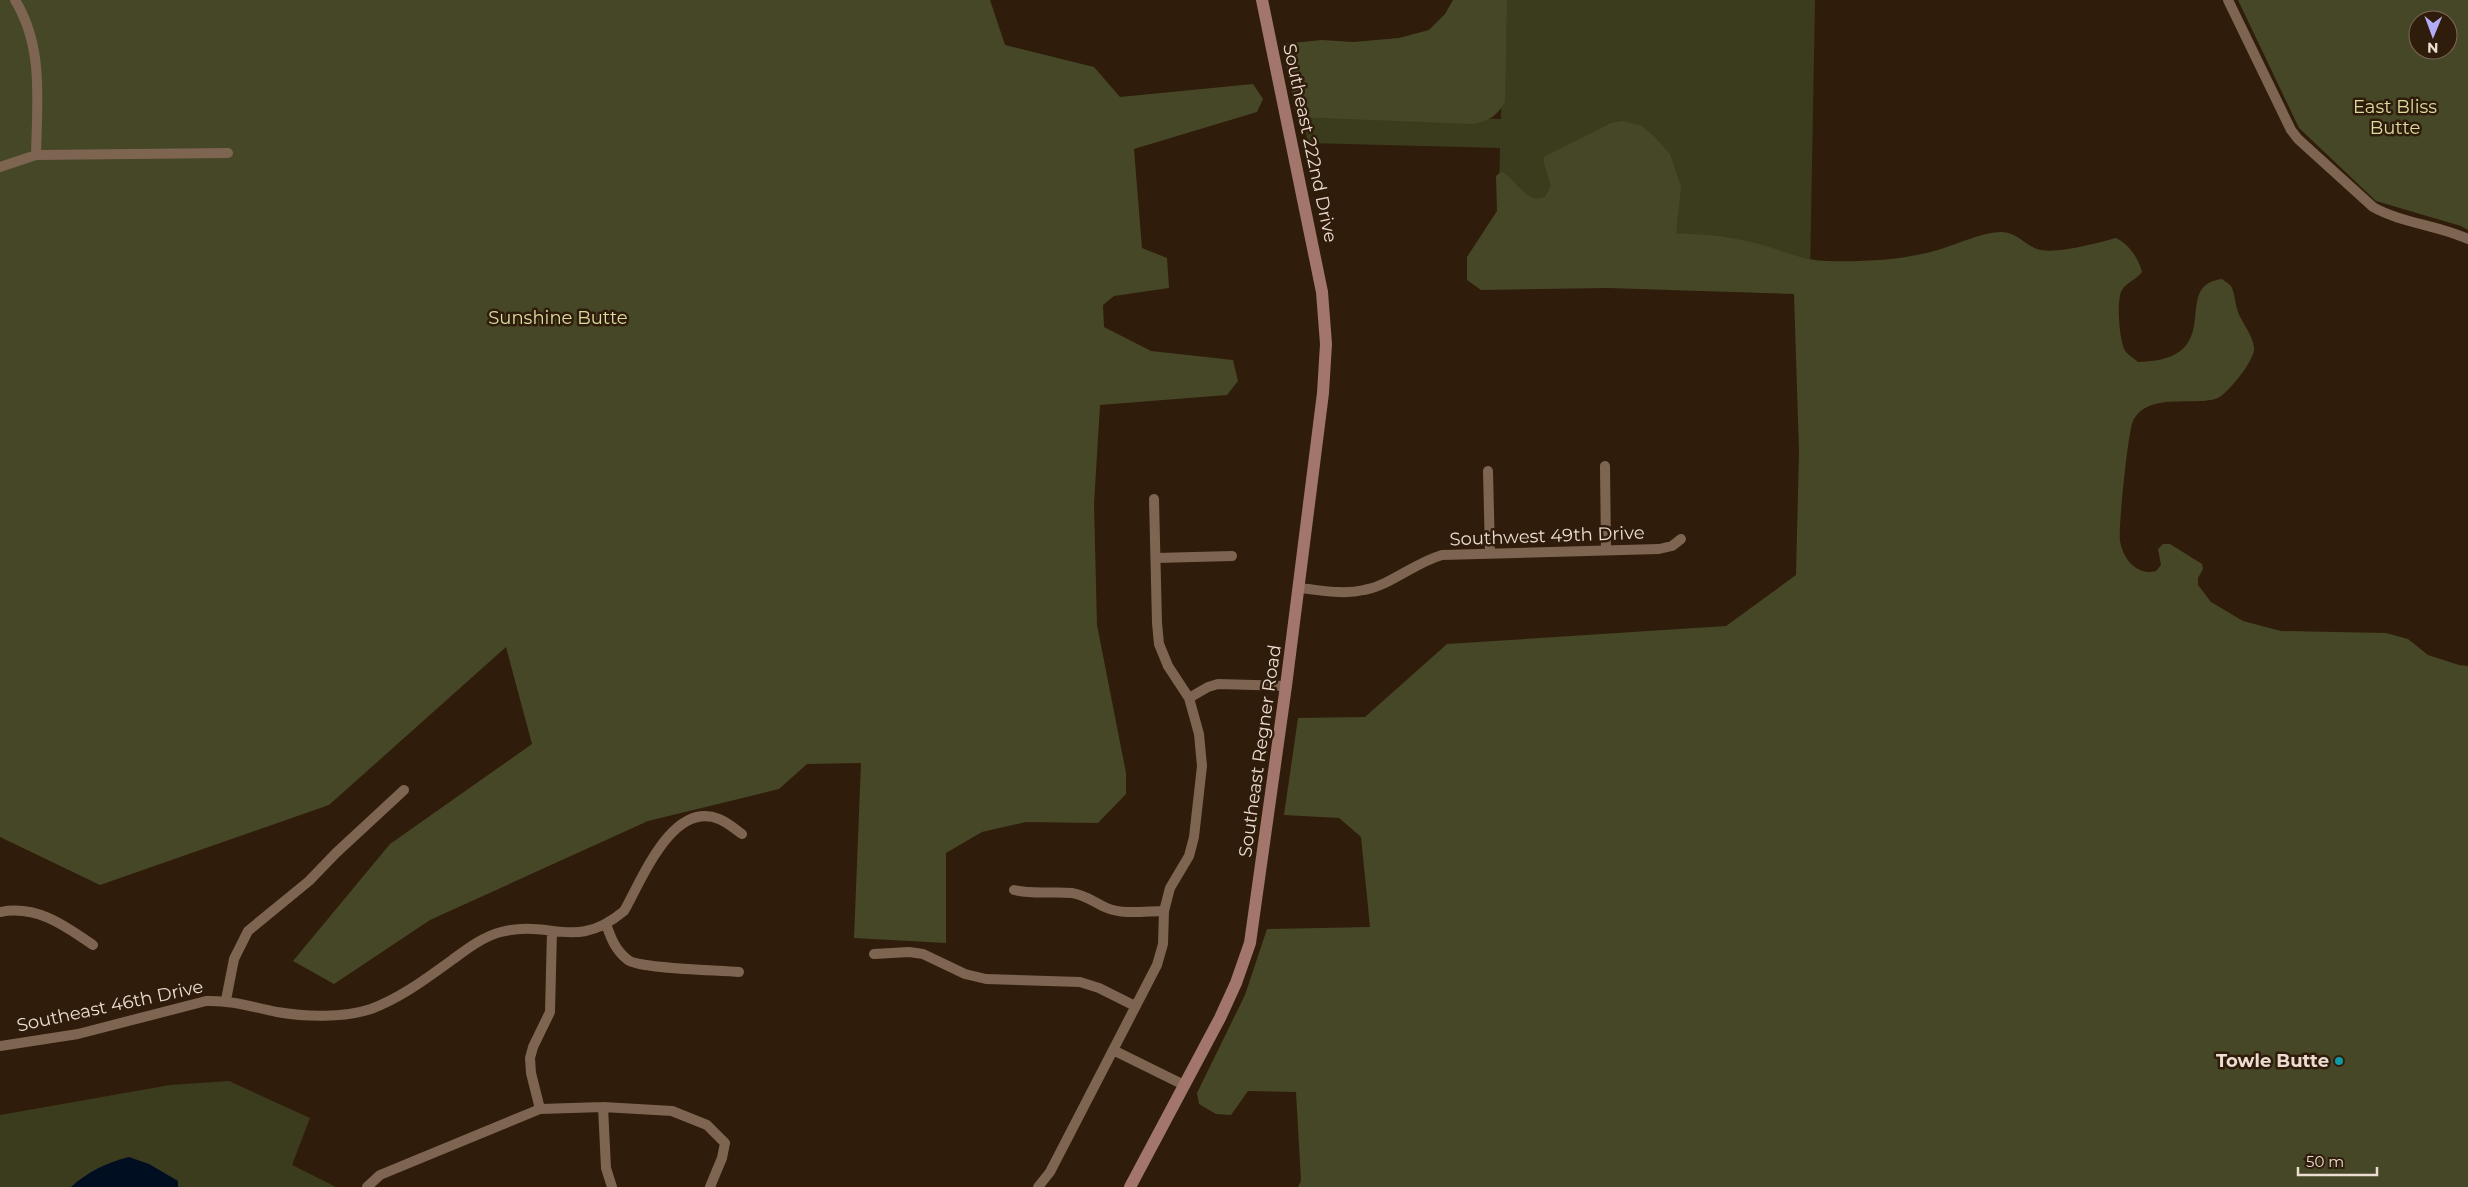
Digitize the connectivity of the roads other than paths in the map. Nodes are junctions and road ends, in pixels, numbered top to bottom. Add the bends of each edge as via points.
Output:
1 (15, 0) edge
2 (1262, 0) edge
3 (2228, 0) edge
4 (228, 153) dead end
5 (36, 155) junction
6 (0, 167) edge
7 (2468, 239) edge
8 (1322, 292) joint
9 (1605, 466) dead end
10 (1488, 471) dead end
11 (1154, 499) dead end
12 (1682, 539) dead end
13 (1606, 550) junction
14 (1490, 552) junction
15 (1232, 556) dead end
16 (1156, 558) junction
17 (1299, 588) junction
18 (1286, 686) junction
19 (1189, 698) junction
20 (404, 790) dead end
21 (742, 834) dead end
22 (1014, 890) dead end
23 (1164, 911) junction
24 (0, 912) edge
25 (606, 924) junction
26 (552, 931) junction
27 (93, 945) dead end
28 (874, 954) dead end
29 (740, 972) dead end
30 (226, 1000) junction
31 (1135, 1006) junction
32 (0, 1046) edge
33 (1113, 1050) junction
34 (1184, 1085) junction
35 (603, 1106) junction
36 (540, 1109) junction
37 (367, 1187) edge
38 (612, 1187) edge
39 (710, 1187) edge
40 (1038, 1187) edge
41 (1130, 1187) edge

1 - 5 street via 27,24 36,60
2 - 8 main road, Southeast 222nd Drive
3 - 7 street via 2298,139 2372,207
4 - 5 street
5 - 6 street
8 - 17 main road, Southeast Regner Road via 1326,328 1324,385
9 - 13 street
10 - 14 street
11 - 16 street
12 - 13 street, Southwest 49th Drive via 1659,550
13 - 14 street, Southwest 49th Drive
14 - 17 street, Southwest 49th Drive via 1433,558 1365,590 1346,592
15 - 16 street
16 - 19 street via 1159,644 1168,666
17 - 18 main road, Southeast Regner Road
18 - 19 street via 1218,684
18 - 34 main road, Southeast Regner Road via 1250,943 1236,983
19 - 23 street via 1199,734 1202,766 1194,836 1189,856 1170,888
20 - 30 street via 309,881 248,931 234,959
21 - 25 street, Southeast 46th Drive via 720,819 709,817 688,821 675,829 666,838 624,911
22 - 23 street via 1030,894 1072,893 1120,912
23 - 31 street via 1163,944 1157,965
24 - 27 street via 28,910 56,919
25 - 26 street, Southeast 46th Drive via 580,933
25 - 29 street via 615,947 629,962
26 - 30 street, Southeast 46th Drive via 495,934 401,994 369,1010 320,1015 277,1012
26 - 36 street via 550,1012 530,1058
28 - 31 street via 924,954 965,974 986,979 1080,982
30 - 32 street, Southeast 46th Drive via 189,1004 78,1034
31 - 33 street
33 - 34 street
33 - 40 street via 1050,1172
34 - 41 main road, Southeast Regner Road
35 - 36 street
35 - 38 street via 606,1168
35 - 39 street via 672,1111 707,1125 725,1143
36 - 37 street via 380,1175

